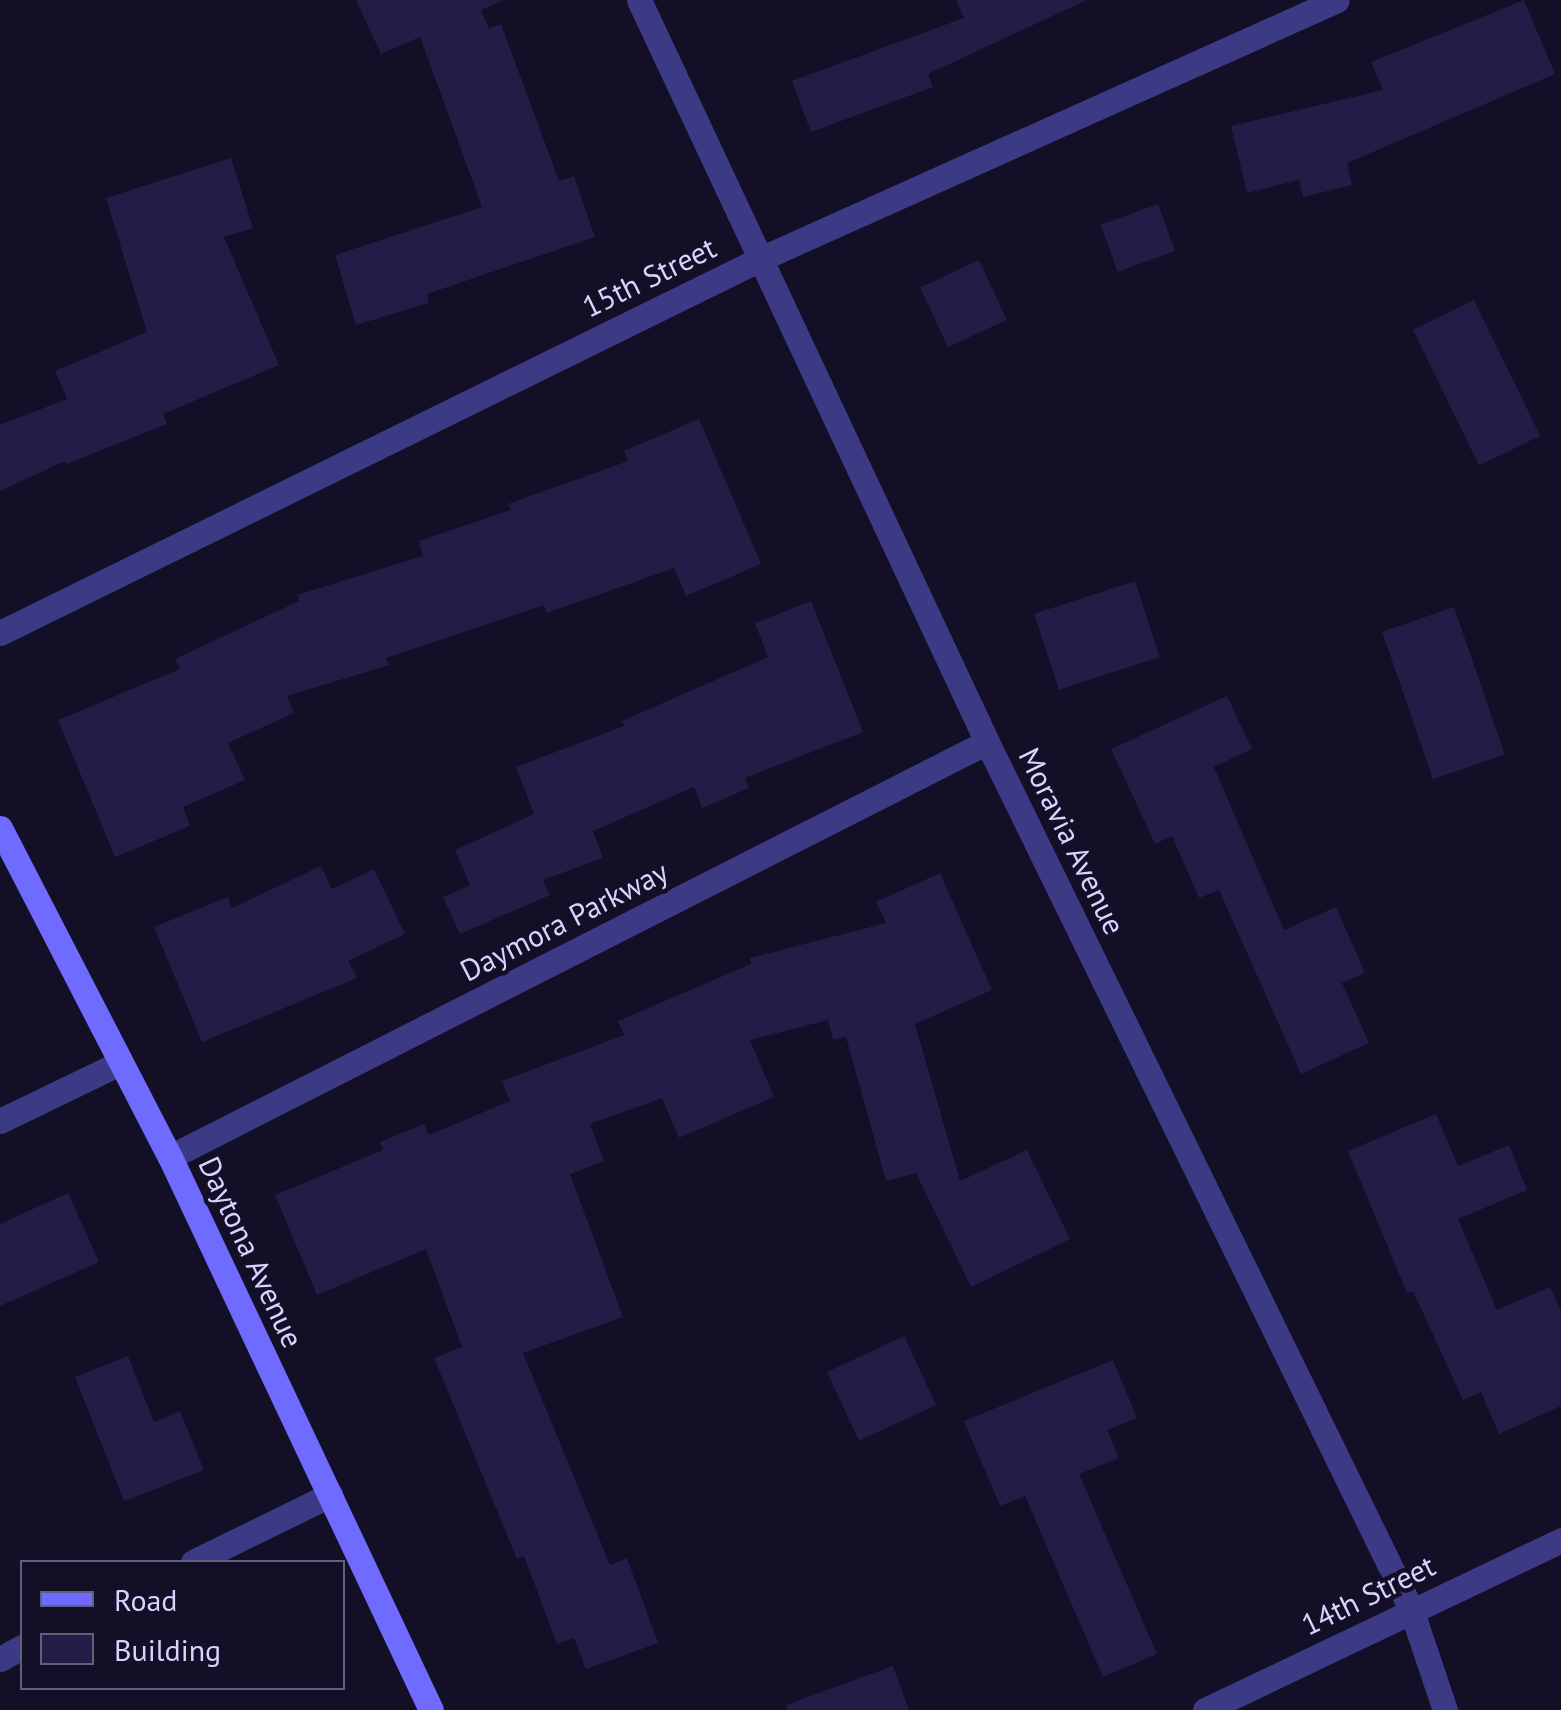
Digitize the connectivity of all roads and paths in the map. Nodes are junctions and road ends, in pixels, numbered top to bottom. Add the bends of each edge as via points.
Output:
1 (639, 0) edge
2 (1336, 0) edge
3 (760, 259) junction
4 (0, 633) edge
5 (987, 742) junction
6 (0, 828) edge
7 (120, 1063) junction
8 (0, 1121) edge
9 (170, 1157) junction
10 (330, 1494) junction
11 (1561, 1540) edge
12 (197, 1560) edge
13 (1411, 1609) junction
14 (431, 1710) edge
15 (1205, 1710) edge
16 (1446, 1710) edge

1 - 3 street, Moravia Avenue
2 - 3 street, 15th Street
3 - 4 street, 15th Street
3 - 5 street, Moravia Avenue
5 - 9 street, Daymora Parkway
5 - 13 street, Moravia Avenue
6 - 7 street, Daytona Avenue
7 - 8 street
7 - 9 street, Daytona Avenue
9 - 10 street, Daytona Avenue
10 - 12 street
10 - 14 street, Daytona Avenue
11 - 13 street, 14th Street
13 - 15 street, 14th Street
13 - 16 street, Moravia Avenue

